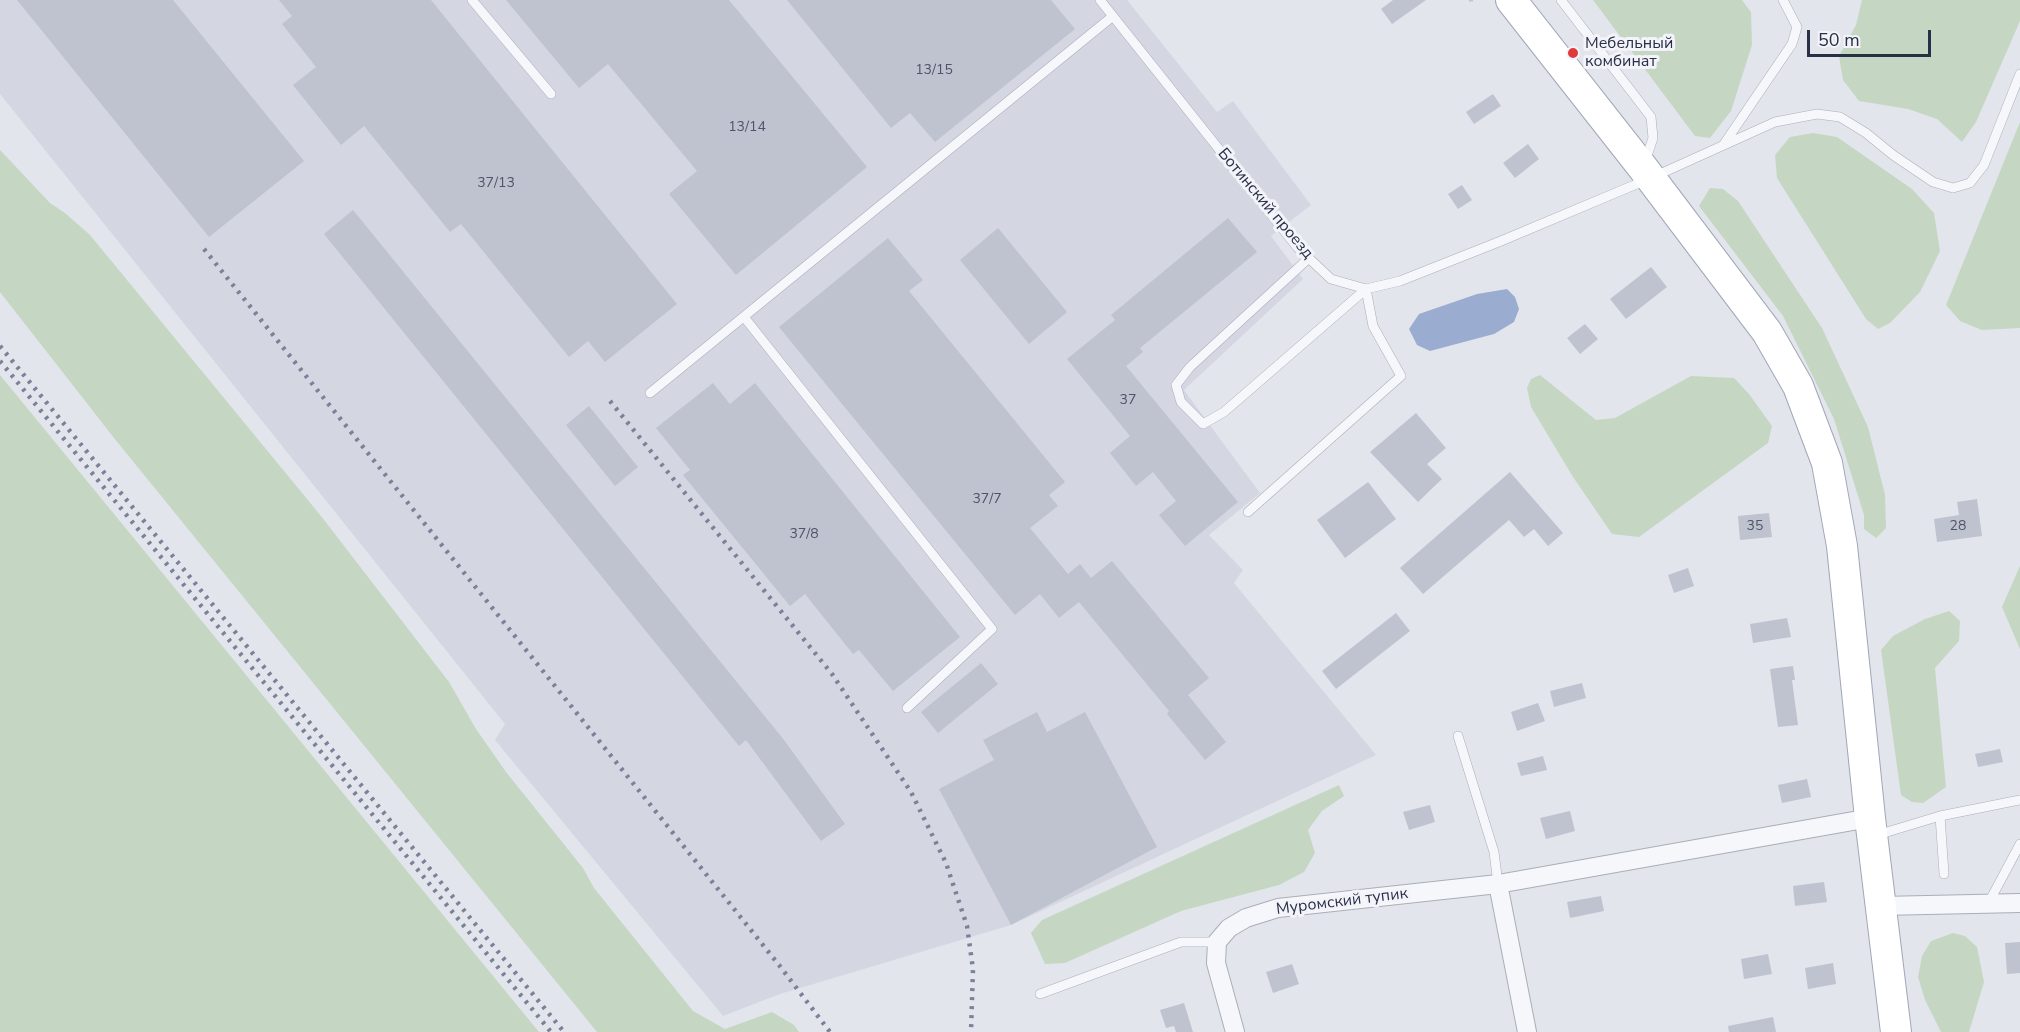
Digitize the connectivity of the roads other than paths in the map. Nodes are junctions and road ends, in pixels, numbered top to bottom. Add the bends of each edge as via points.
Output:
1 (472, 0) edge
2 (1100, 0) edge
3 (1511, 0) edge
4 (1561, 0) edge
5 (1783, 0) edge
6 (1113, 16) junction
7 (2020, 74) edge
8 (550, 94) dead end
9 (1723, 146) junction
10 (1647, 173) junction
11 (1309, 258) junction
12 (1366, 289) junction
13 (744, 317) junction
14 (650, 393) dead end
15 (1248, 513) dead end
16 (907, 708) dead end
17 (1458, 736) dead end
18 (2020, 800) edge
19 (1940, 816) junction
20 (1871, 827) junction
21 (2020, 844) edge
22 (1944, 874) dead end
23 (1498, 884) junction
24 (2020, 903) edge
25 (1988, 904) junction
26 (1881, 906) junction
27 (1217, 942) junction
28 (1040, 994) dead end
29 (1235, 1032) edge
30 (1527, 1032) edge
31 (1896, 1032) edge

1 - 8 lane
2 - 6 lane, Ботинский проезд
3 - 10 main road
4 - 10 lane via 1651,117 1653,138
5 - 9 lane via 1797,27 1792,45
6 - 11 lane, Ботинский проезд
6 - 13 lane
7 - 9 lane, Ботинский проезд via 1984,165 1970,183 1953,188 1933,182 1840,117 1817,114 1775,122
9 - 10 lane, Ботинский проезд
10 - 12 lane, Ботинский проезд via 1400,281
10 - 20 main road via 1767,332 1798,386 1827,463 1842,546
11 - 12 lane, Ботинский проезд via 1331,279
11 - 12 lane via 1190,367 1176,385 1181,402 1203,424 1224,412
12 - 15 lane via 1373,326 1401,376
13 - 14 lane
13 - 16 lane via 992,629
17 - 23 lane via 1494,852
18 - 19 lane
19 - 20 lane
19 - 22 lane
20 - 23 street, Муромский тупик
20 - 26 main road
21 - 25 lane
23 - 27 street, Муромский тупик via 1278,908 1246,918 1229,928
23 - 30 street
24 - 25 street
25 - 26 street
26 - 31 main road
27 - 28 lane via 1180,942
27 - 29 street via 1216,963

